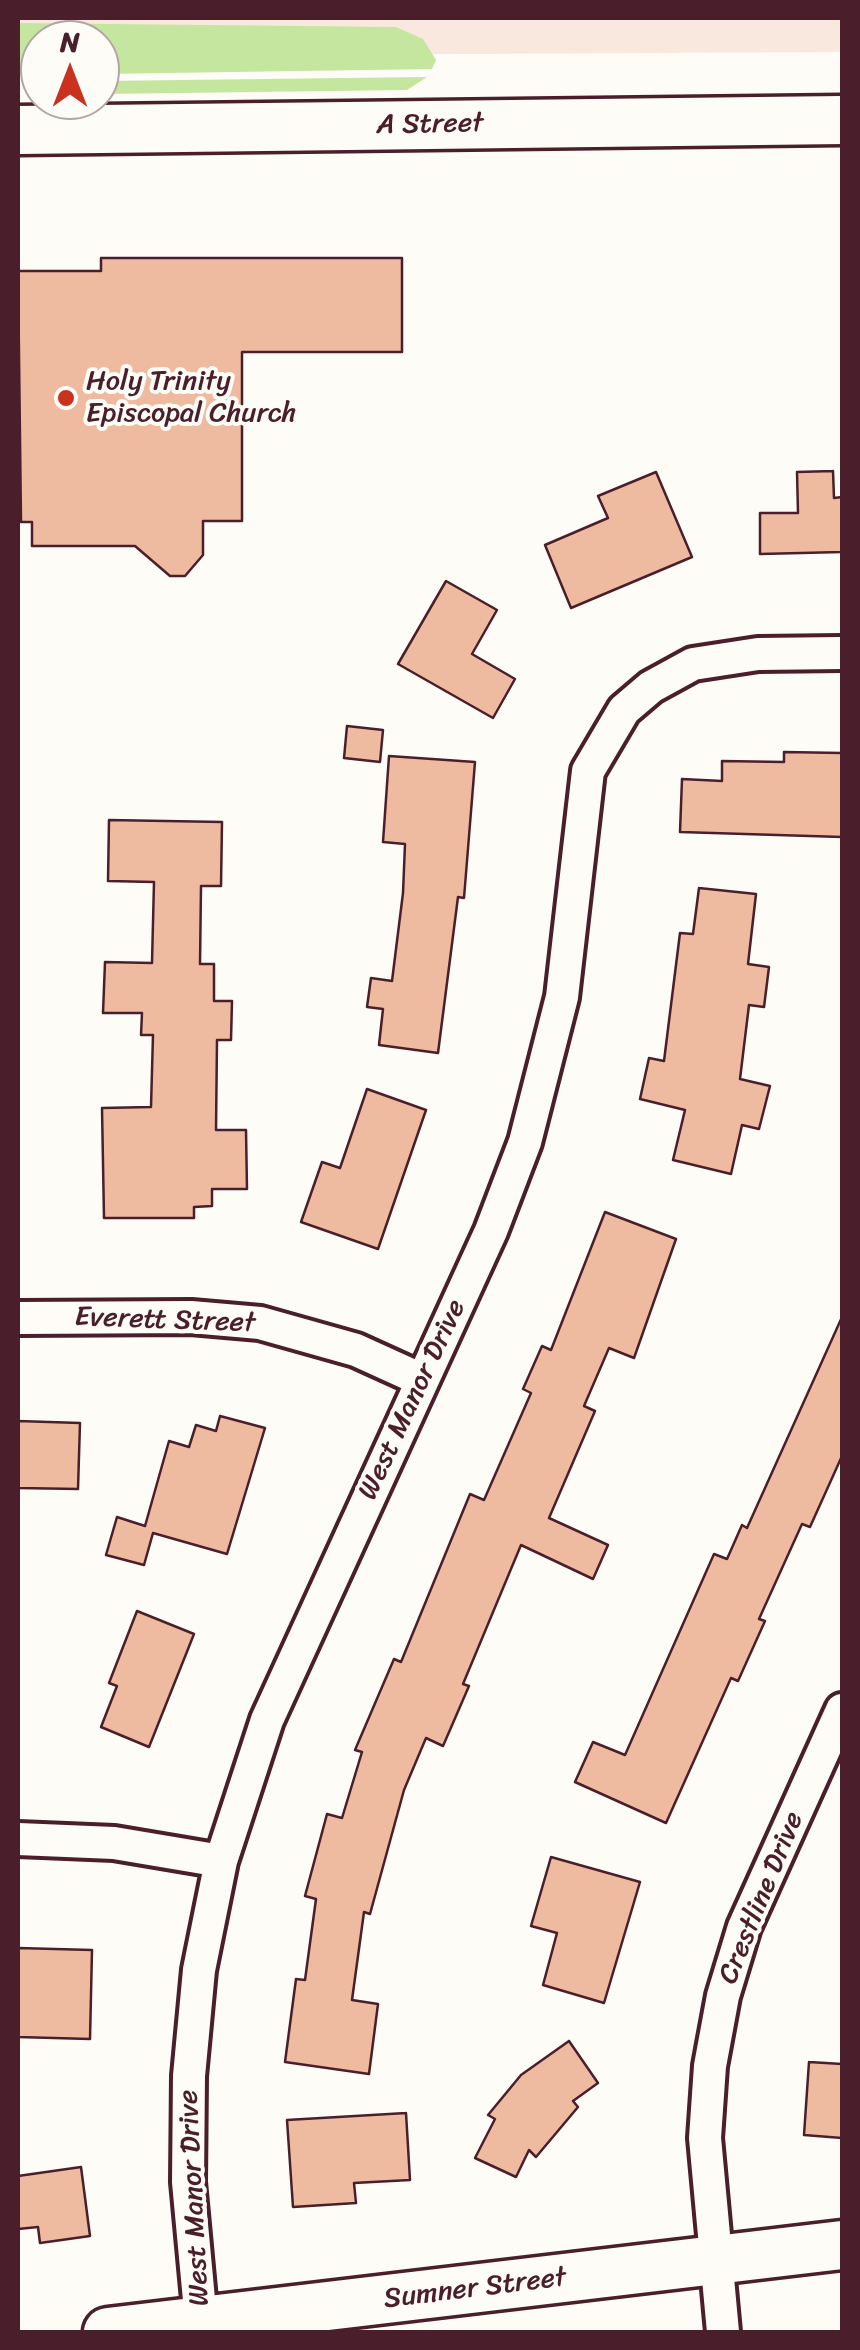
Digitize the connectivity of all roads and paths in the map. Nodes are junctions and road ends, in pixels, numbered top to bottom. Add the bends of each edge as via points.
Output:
1 (842, 120) edge
2 (18, 130) edge
3 (842, 653) edge
4 (18, 1318) edge
5 (422, 1380) junction
6 (842, 1710) edge
7 (18, 1839) edge
8 (221, 1861) junction
9 (842, 2245) edge
10 (716, 2260) junction
11 (202, 2321) junction
12 (108, 2332) edge
13 (723, 2332) edge

1 - 2 main road, A Street
3 - 5 street, West Manor Drive via 758,654 693,664 650,687 603,739 584,788 570,946 540,1094 490,1231
4 - 5 street, Everett Street via 260,1323 356,1350
5 - 8 street, West Manor Drive via 267,1720
6 - 10 street, Crestline Drive via 744,1927 723,1996 705,2138
7 - 8 street via 114,1843
8 - 11 street, West Manor Drive via 199,1970 188,2076 188,2182
9 - 10 main road, Sumner Street
10 - 11 main road, Sumner Street
10 - 13 street, Crestline Drive
11 - 12 main road, Sumner Street

